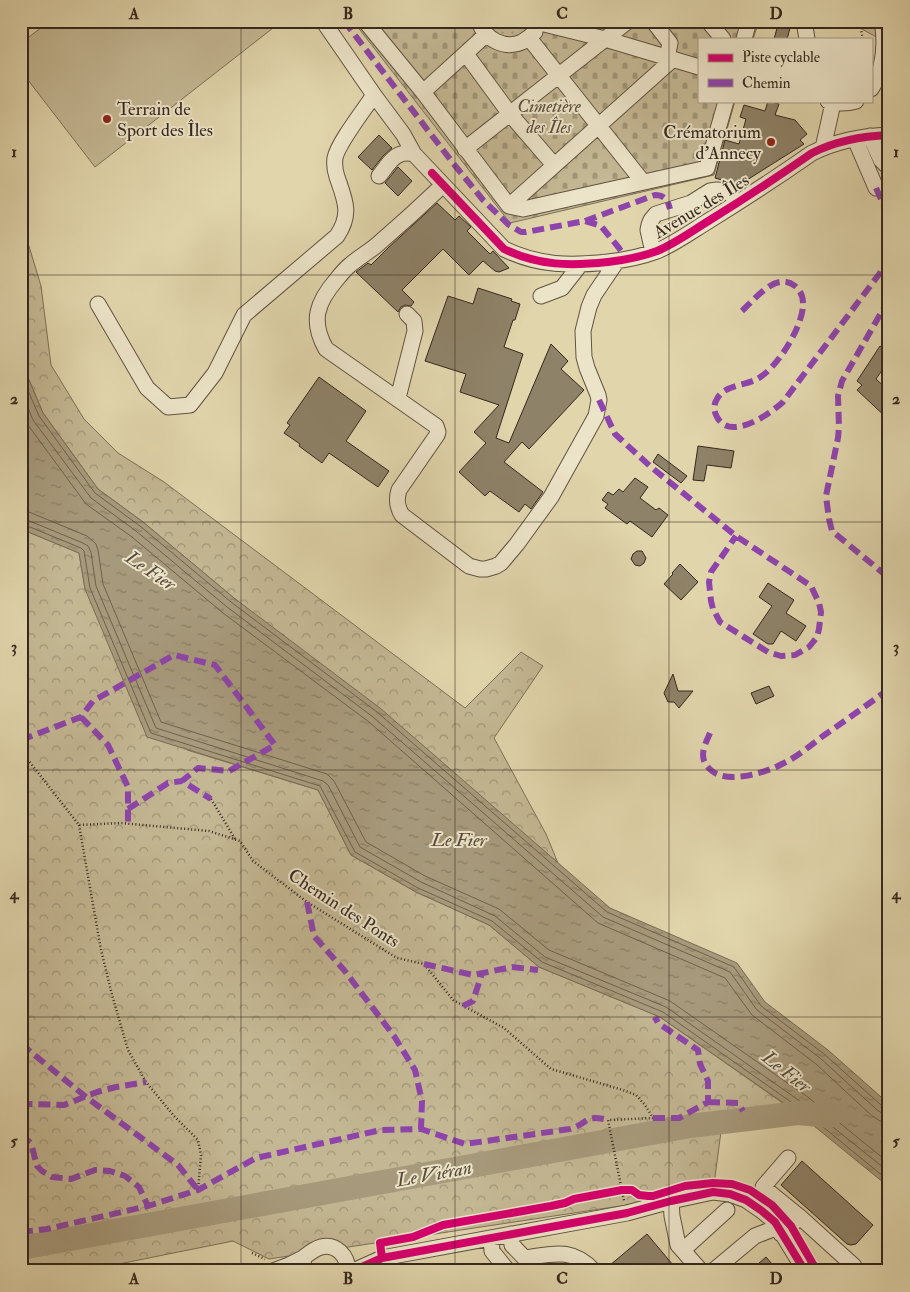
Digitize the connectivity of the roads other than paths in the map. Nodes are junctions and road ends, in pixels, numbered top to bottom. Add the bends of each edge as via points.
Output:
1 (324, 21) edge
2 (628, 21) edge
3 (653, 21) edge
4 (708, 21) edge
5 (749, 21) edge
6 (804, 21) edge
7 (882, 21) edge
8 (540, 22) edge
9 (373, 24) edge
10 (482, 28) edge
11 (529, 38) junction
12 (722, 38) edge
13 (744, 38) edge
14 (808, 38) edge
15 (605, 39) junction
16 (466, 54) junction
17 (669, 59) junction
18 (698, 67) edge
19 (558, 76) junction
20 (872, 87) edge
21 (423, 92) junction
22 (374, 95) junction
23 (726, 102) edge
24 (830, 102) edge
25 (852, 102) edge
26 (510, 114) junction
27 (598, 126) junction
28 (889, 135) edge
29 (862, 137) junction
30 (823, 148) junction
31 (465, 149) junction
32 (414, 154) junction
33 (554, 166) junction
34 (889, 168) edge
35 (379, 176) dead end
36 (643, 182) junction
37 (443, 185) junction
38 (876, 188) dead end
39 (731, 195) dead end
40 (509, 206) junction
41 (653, 252) junction
42 (617, 261) junction
43 (580, 265) junction
44 (541, 296) dead end
45 (98, 304) dead end
46 (407, 314) dead end
47 (398, 398) junction
48 (788, 1158) dead end
49 (671, 1200) junction
50 (728, 1210) dead end
51 (800, 1217) junction
52 (780, 1230) junction
53 (511, 1234) junction
54 (491, 1238) junction
55 (683, 1250) junction
56 (341, 1252) junction
57 (382, 1258) junction
58 (525, 1258) junction
59 (303, 1264) edge
60 (854, 1266) dead end
61 (803, 1270) edge
62 (273, 1271) edge
63 (348, 1271) edge
64 (353, 1271) edge
65 (508, 1271) edge
66 (537, 1271) edge
67 (594, 1271) edge
68 (701, 1271) edge
69 (713, 1271) edge

1 - 22 street, Avenue des Îles
2 - 15 street
3 - 17 street via 670,43
4 - 12 street
5 - 13 street
6 - 14 street
7 - 20 street via 883,56
8 - 11 street
8 - 15 street
9 - 21 street
10 - 11 street via 502,44 520,43
10 - 16 street
11 - 19 street
15 - 17 street
15 - 19 street
16 - 21 street
16 - 26 street
17 - 18 street
17 - 27 street
19 - 26 street
19 - 27 street
21 - 31 street
22 - 32 street, Avenue des Îles via 404,134
22 - 45 street via 335,157 335,169 347,210 341,230 244,315 215,373 190,405 168,407 147,388
23 - 36 street via 707,168
24 - 25 street
24 - 30 street
26 - 31 street
26 - 33 street
27 - 33 street
27 - 36 street
28 - 29 street, Avenue des Îles
29 - 30 street, Avenue des Îles
29 - 34 street
29 - 38 street
30 - 41 street, Avenue des Îles
31 - 40 street
32 - 35 street via 401,153
32 - 37 street, Avenue des Îles
33 - 40 street
36 - 40 street via 523,209
37 - 43 street, Avenue des Îles via 504,249 544,262
37 - 47 street via 375,247 349,265 322,298 318,314 319,332 326,349
39 - 41 street via 726,191 710,191 691,203 656,214 648,230
41 - 42 street, Avenue des Îles
42 - 43 street, Avenue des Îles
42 - 47 street via 594,295 584,332 584,357 599,400 596,416 551,497 501,563 486,570 469,566 402,515 397,501 399,490 438,432 434,423
43 - 44 street via 562,288
46 - 47 street via 414,321 415,331
48 - 51 street via 763,1187
49 - 52 street via 713,1192 730,1194 762,1211
49 - 53 street via 627,1213
49 - 55 street via 678,1245
50 - 55 street
51 - 52 street
51 - 60 street
52 - 61 street
52 - 69 street via 755,1236
53 - 54 street
53 - 58 street via 512,1245
54 - 57 street
54 - 65 street via 492,1251
55 - 68 street
56 - 57 street
56 - 59 street via 327,1246 319,1248
56 - 63 street via 346,1258
57 - 64 street
58 - 66 street
58 - 67 street via 568,1254
59 - 62 street

